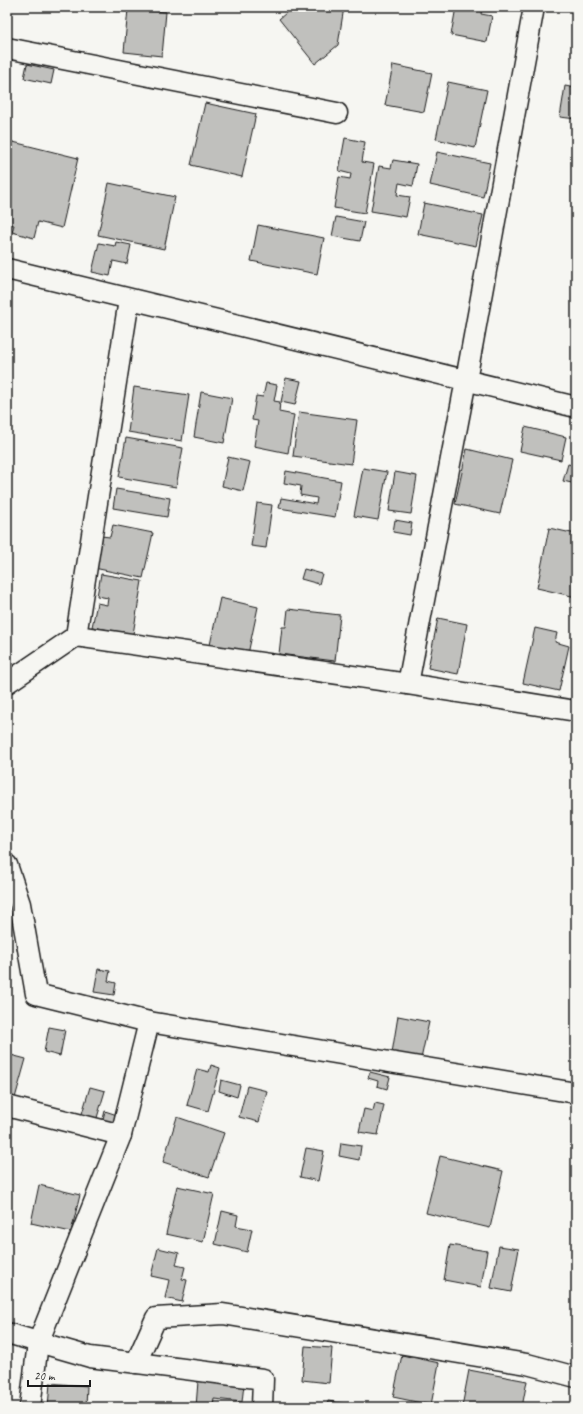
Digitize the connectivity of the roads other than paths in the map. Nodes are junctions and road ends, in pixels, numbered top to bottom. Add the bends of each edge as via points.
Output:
1 (534, 7) edge
2 (7, 48) edge
3 (337, 113) dead end
4 (7, 269) edge
5 (129, 300) junction
6 (466, 380) junction
7 (576, 407) edge
8 (76, 636) junction
9 (7, 683) edge
10 (408, 684) junction
11 (576, 712) edge
12 (7, 865) edge
13 (149, 1022) junction
14 (576, 1093) edge
15 (7, 1106) edge
16 (121, 1135) junction
17 (7, 1333) edge
18 (38, 1343) junction
19 (136, 1364) junction
20 (576, 1377) edge
21 (30, 1407) edge
22 (262, 1407) edge

1 - 6 street
2 - 3 street
4 - 5 street
5 - 6 street
5 - 8 street
6 - 7 street
6 - 10 street
8 - 9 street
8 - 10 street
10 - 11 street
12 - 13 street via 20,904 36,994
13 - 14 street
13 - 16 street
15 - 16 street
16 - 18 street
17 - 18 street
18 - 19 street via 90,1357
18 - 21 street
19 - 20 street via 156,1318 223,1314 527,1364
19 - 22 street via 264,1379

